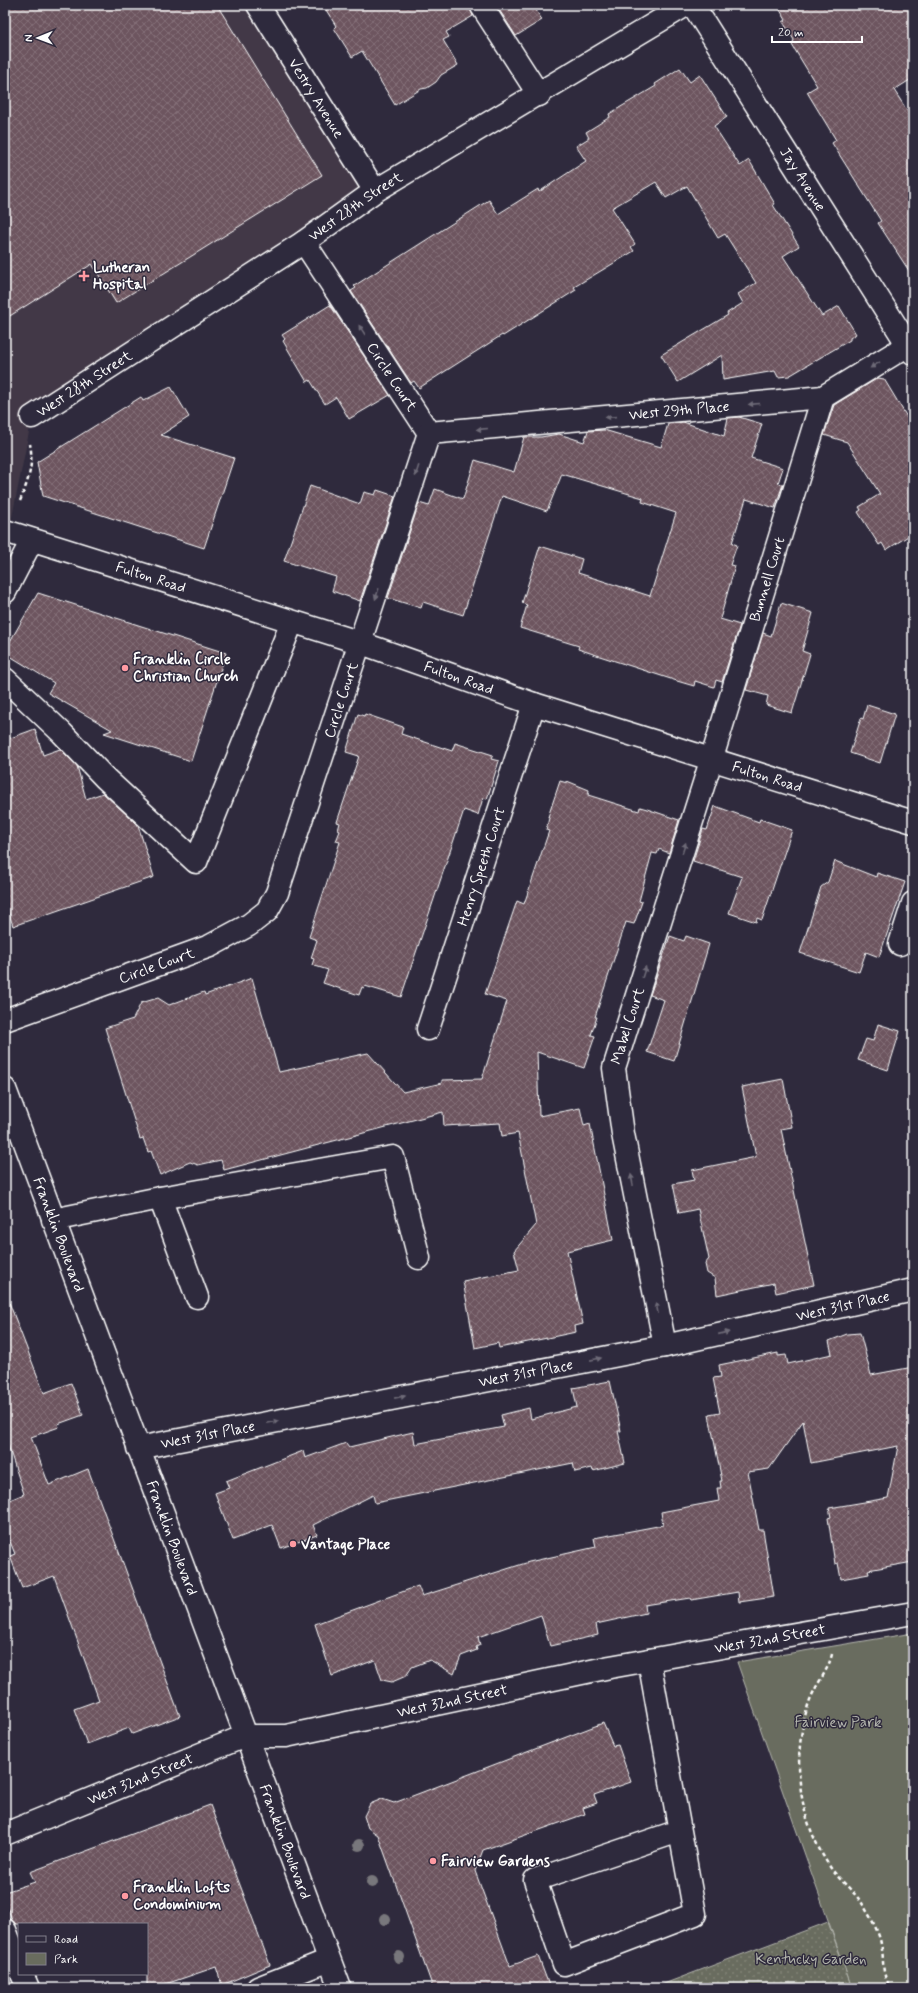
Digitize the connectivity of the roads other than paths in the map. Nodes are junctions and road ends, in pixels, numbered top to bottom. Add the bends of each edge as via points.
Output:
1 (258, 5) edge
2 (481, 5) edge
3 (686, 5) edge
4 (693, 5) edge
5 (539, 95) junction
6 (375, 191) junction
7 (304, 242) junction
8 (911, 346) edge
9 (823, 397) junction
10 (32, 417) road end
11 (429, 434) junction
12 (5, 531) edge
13 (32, 540) junction
14 (5, 592) edge
15 (292, 622) junction
16 (361, 643) junction
17 (5, 678) edge
18 (534, 704) junction
19 (712, 761) junction
20 (912, 821) edge
21 (913, 903) edge
22 (900, 944) dead end
23 (5, 1020) edge
24 (428, 1029) dead end
25 (6, 1095) edge
26 (160, 1198) junction
27 (53, 1220) junction
28 (419, 1258) dead end
29 (913, 1290) edge
30 (197, 1297) dead end
31 (665, 1346) junction
32 (138, 1448) junction
33 (913, 1613) edge
34 (649, 1660) junction
35 (244, 1736) junction
36 (679, 1831) junction
37 (5, 1834) edge
38 (5, 1930) edge
39 (329, 1960) junction
40 (18, 1962) edge
41 (22, 1975) edge
42 (28, 1988) edge
43 (258, 1988) edge
44 (340, 1988) edge

1 - 6 street, Vestry Avenue
2 - 5 street
3 - 5 street, West 28th Street
4 - 8 street, Jay Avenue
5 - 6 street, West 28th Street
6 - 7 street, West 28th Street
7 - 10 street, West 28th Street
11 -> 7 street, Circle Court
8 -> 9 street, West 29th Place
9 -> 11 street, West 29th Place
9 - 19 street, Bunnell Court
11 -> 16 street, Circle Court
12 - 13 street, Fulton Road
13 - 14 street
13 - 15 street, Fulton Road
15 - 16 street, Fulton Road
15 - 17 street via 196,862 105,778
16 - 18 street, Fulton Road
16 - 23 street, Circle Court via 277,893 267,911 249,925 210,946
18 - 19 street, Fulton Road
18 - 24 street, Henry Speeth Court
19 - 20 street, Fulton Road
31 -> 19 street, Mabel Court via 623,1134 614,1068
21 - 22 street
25 - 27 street, Franklin Boulevard
26 - 27 street
26 - 28 street via 393,1157
26 - 30 street
27 - 32 street, Franklin Boulevard
31 -> 29 street, West 31st Place
32 -> 31 street, West 31st Place
32 - 35 street, Franklin Boulevard
33 - 34 street, West 32nd Street
34 - 35 street, West 32nd Street via 286,1736
34 - 36 street
35 - 37 street, West 32nd Street
35 - 39 street, Franklin Boulevard
36 - 36 street via 695,1914 564,1964 535,1880
38 - 40 street
39 - 43 street
39 - 44 street, Franklin Boulevard
41 - 42 street

